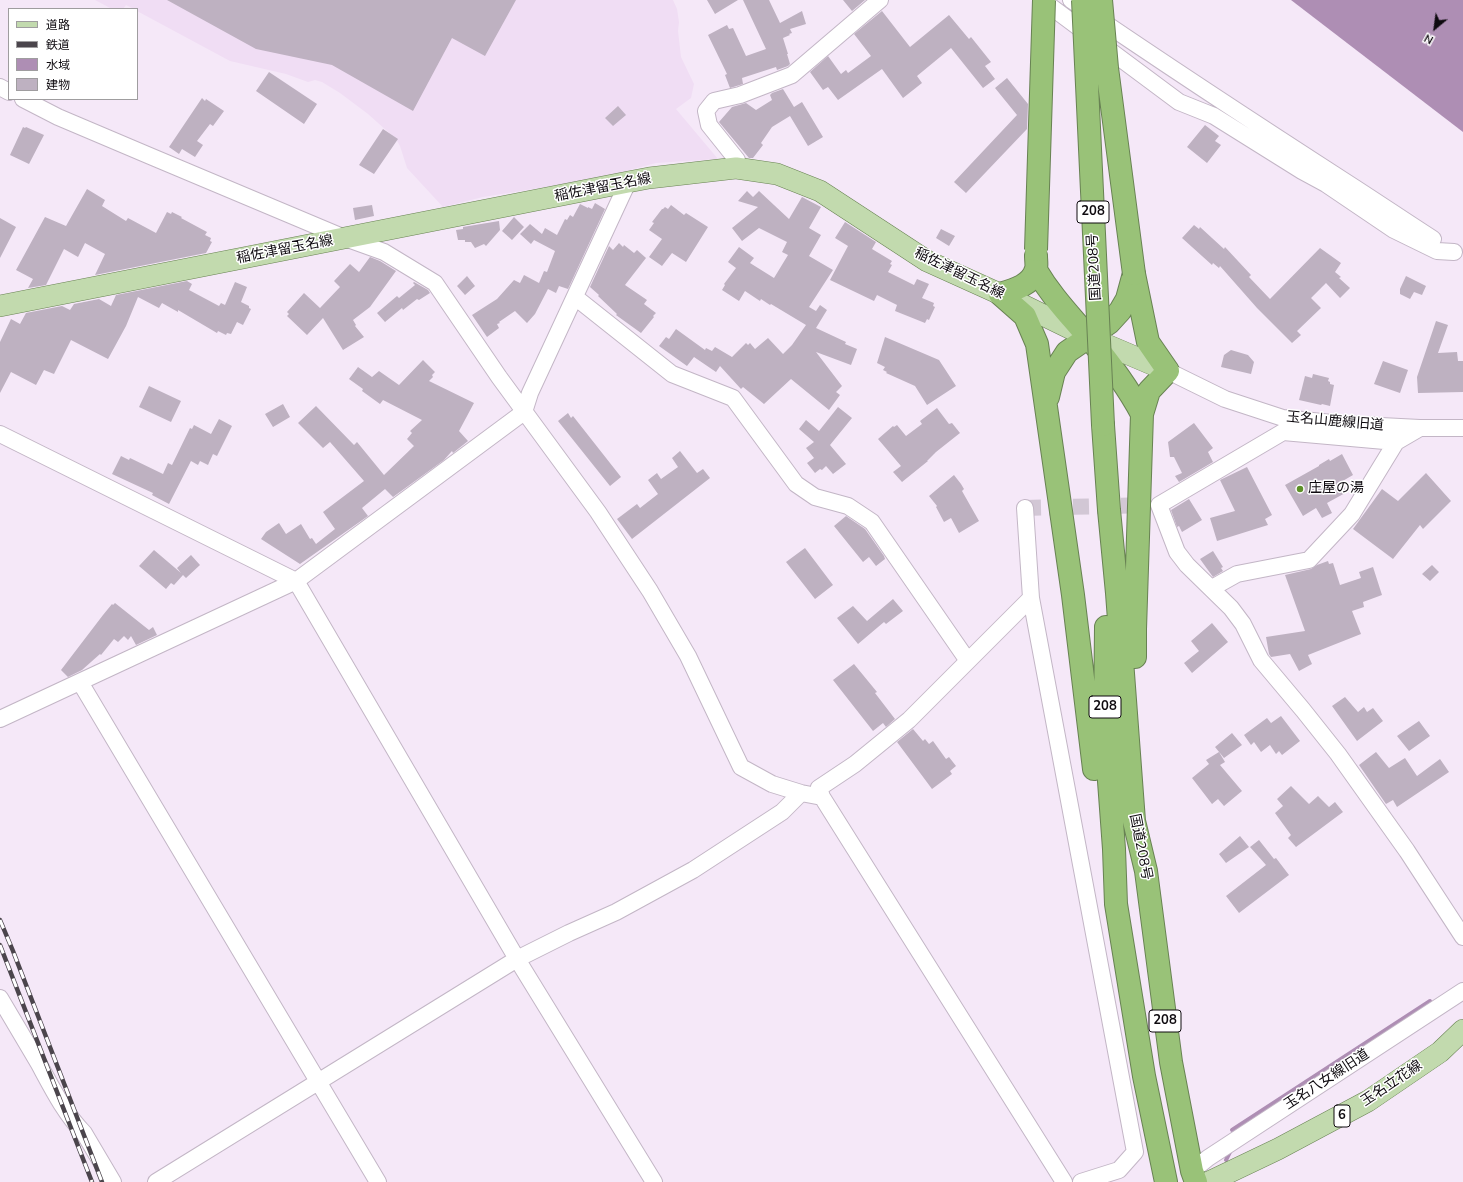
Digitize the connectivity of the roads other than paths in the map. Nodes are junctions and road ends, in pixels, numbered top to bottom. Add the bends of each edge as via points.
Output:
1 (880, 0) edge
2 (1043, 0) edge
3 (1071, 0) edge
4 (1083, 0) edge
5 (1101, 0) edge
6 (25, 100) edge
7 (736, 168) junction
8 (628, 182) junction
9 (344, 238) junction
10 (1459, 255) edge
11 (1036, 260) junction
12 (1134, 274) junction
13 (1000, 294) junction
14 (575, 297) junction
15 (0, 306) edge
16 (1088, 337) junction
17 (1168, 371) junction
18 (1046, 408) junction
19 (524, 412) junction
20 (1142, 414) junction
21 (1420, 428) junction
22 (1463, 428) edge
23 (0, 434) edge
24 (1396, 442) junction
25 (1025, 508) dead end
26 (1109, 510) junction
27 (296, 581) junction
28 (1212, 588) junction
29 (1031, 598) junction
30 (968, 661) junction
31 (80, 682) junction
32 (0, 719) edge
33 (801, 793) junction
34 (822, 797) junction
35 (1146, 871) junction
36 (1116, 904) junction
37 (1463, 937) edge
38 (516, 959) junction
39 (1463, 991) edge
40 (0, 998) edge
41 (1463, 1030) edge
42 (318, 1082) junction
43 (1199, 1178) edge
44 (113, 1182) edge
45 (156, 1182) edge
46 (378, 1182) edge
47 (654, 1182) edge
48 (1064, 1182) edge
49 (1081, 1182) edge
50 (1166, 1182) edge

1 - 7 street via 792,75 740,95 714,101 706,111 709,125 737,160
2 - 10 street via 1179,102 1214,116 1326,184 1394,230 1436,251
2 - 11 highway, bridge
3 - 10 street via 1228,106
4 - 26 highway, 国道208号 / 208, bridge
5 - 12 highway, bridge via 1107,68
6 - 9 street via 58,117
7 - 8 main road, 稲佐津留玉名線
7 - 13 main road, 稲佐津留玉名線 via 777,174 820,192 927,261
8 - 9 main road, 稲佐津留玉名線
8 - 14 street
9 - 15 main road, 稲佐津留玉名線
9 - 19 street via 384,252 434,283
11 - 13 highway via 1030,280 1020,288
11 - 16 highway via 1047,288
12 - 16 highway via 1127,299 1120,311 1109,323
12 - 17 highway via 1148,342
13 - 16 main road, 稲佐津留玉名線
13 - 18 highway via 1025,316 1037,344
14 - 19 street via 530,393
14 - 30 street via 672,374 733,398 796,484 815,497 848,506 872,522
16 - 17 main road, 稲佐津留玉名線
16 - 18 highway via 1067,352 1054,372
16 - 20 highway via 1130,390
17 - 20 highway via 1149,391
17 - 21 street, 玉名山鹿線旧道 via 1225,399 1283,418
18 - 36 highway via 1073,595 1105,851
19 - 27 street
19 - 33 street via 598,512 650,591 688,656 741,767 772,784
20 - 35 highway via 1135,629 1137,733
21 - 22 street, 玉名山鹿線旧道
21 - 24 street
23 - 27 street
24 - 28 street via 1352,514 1308,560 1237,574
24 - 28 street via 1283,432 1159,505 1177,552
25 - 29 street
26 - 35 highway, 国道208号 / 208 via 1134,821
26 - 36 highway, 国道208号 / 208 via 1105,727
27 - 31 street
27 - 38 street
28 - 37 street via 1242,624 1261,660 1338,754
29 - 30 street
29 - 49 street via 1135,1152 1119,1170
30 - 34 street via 909,720 855,764 820,788
31 - 32 street
31 - 42 street
33 - 34 street
33 - 38 street via 782,812 693,870 616,912
34 - 48 street
35 - 43 highway, 国道208号 / 208 via 1170,1062
36 - 50 highway, 国道208号 / 208 via 1144,1076
38 - 42 street
38 - 47 street
39 - 43 street, 玉名八女線旧道 via 1208,1158
40 - 44 street via 56,1095 84,1133
41 - 43 main road, 玉名立花線 / 6 via 1440,1052 1368,1101 1278,1149
42 - 45 street
42 - 46 street

